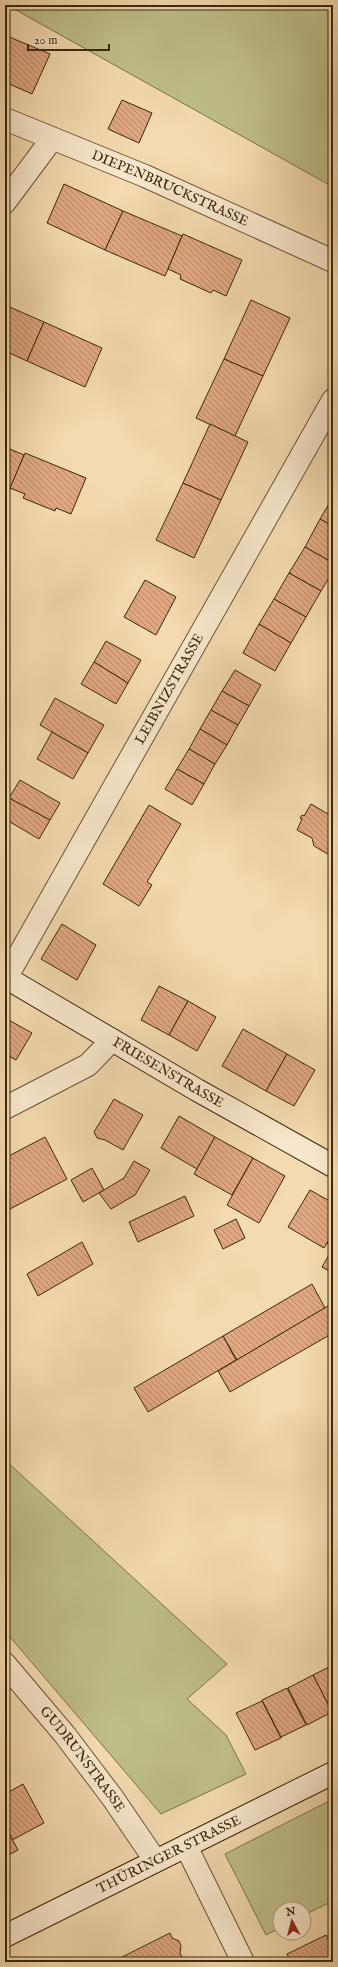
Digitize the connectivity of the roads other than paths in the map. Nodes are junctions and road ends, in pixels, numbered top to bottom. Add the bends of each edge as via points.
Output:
1 (5, 119) edge
2 (52, 139) junction
3 (5, 202) edge
4 (333, 261) edge
5 (333, 400) edge
6 (6, 977) edge
7 (112, 1040) junction
8 (5, 1108) edge
9 (333, 1166) edge
10 (5, 1664) edge
11 (333, 1773) edge
12 (186, 1846) junction
13 (155, 1860) junction
14 (5, 1936) edge
15 (244, 1962) edge

1 - 2 street, DIEPENBRUCKSTRASSE
2 - 3 street
2 - 4 street, DIEPENBRUCKSTRASSE via 145,176
5 - 6 street, LEIBNIZSTRASSE
6 - 7 street, FRIESENSTRASSE
7 - 8 street via 88,1065
7 - 9 street, FRIESENSTRASSE
10 - 13 street, GUDRUNSTRASSE via 74,1747
11 - 12 street, THÜRINGER STRASSE
12 - 13 street, THÜRINGER STRASSE
12 - 15 street
13 - 14 street, THÜRINGER STRASSE

